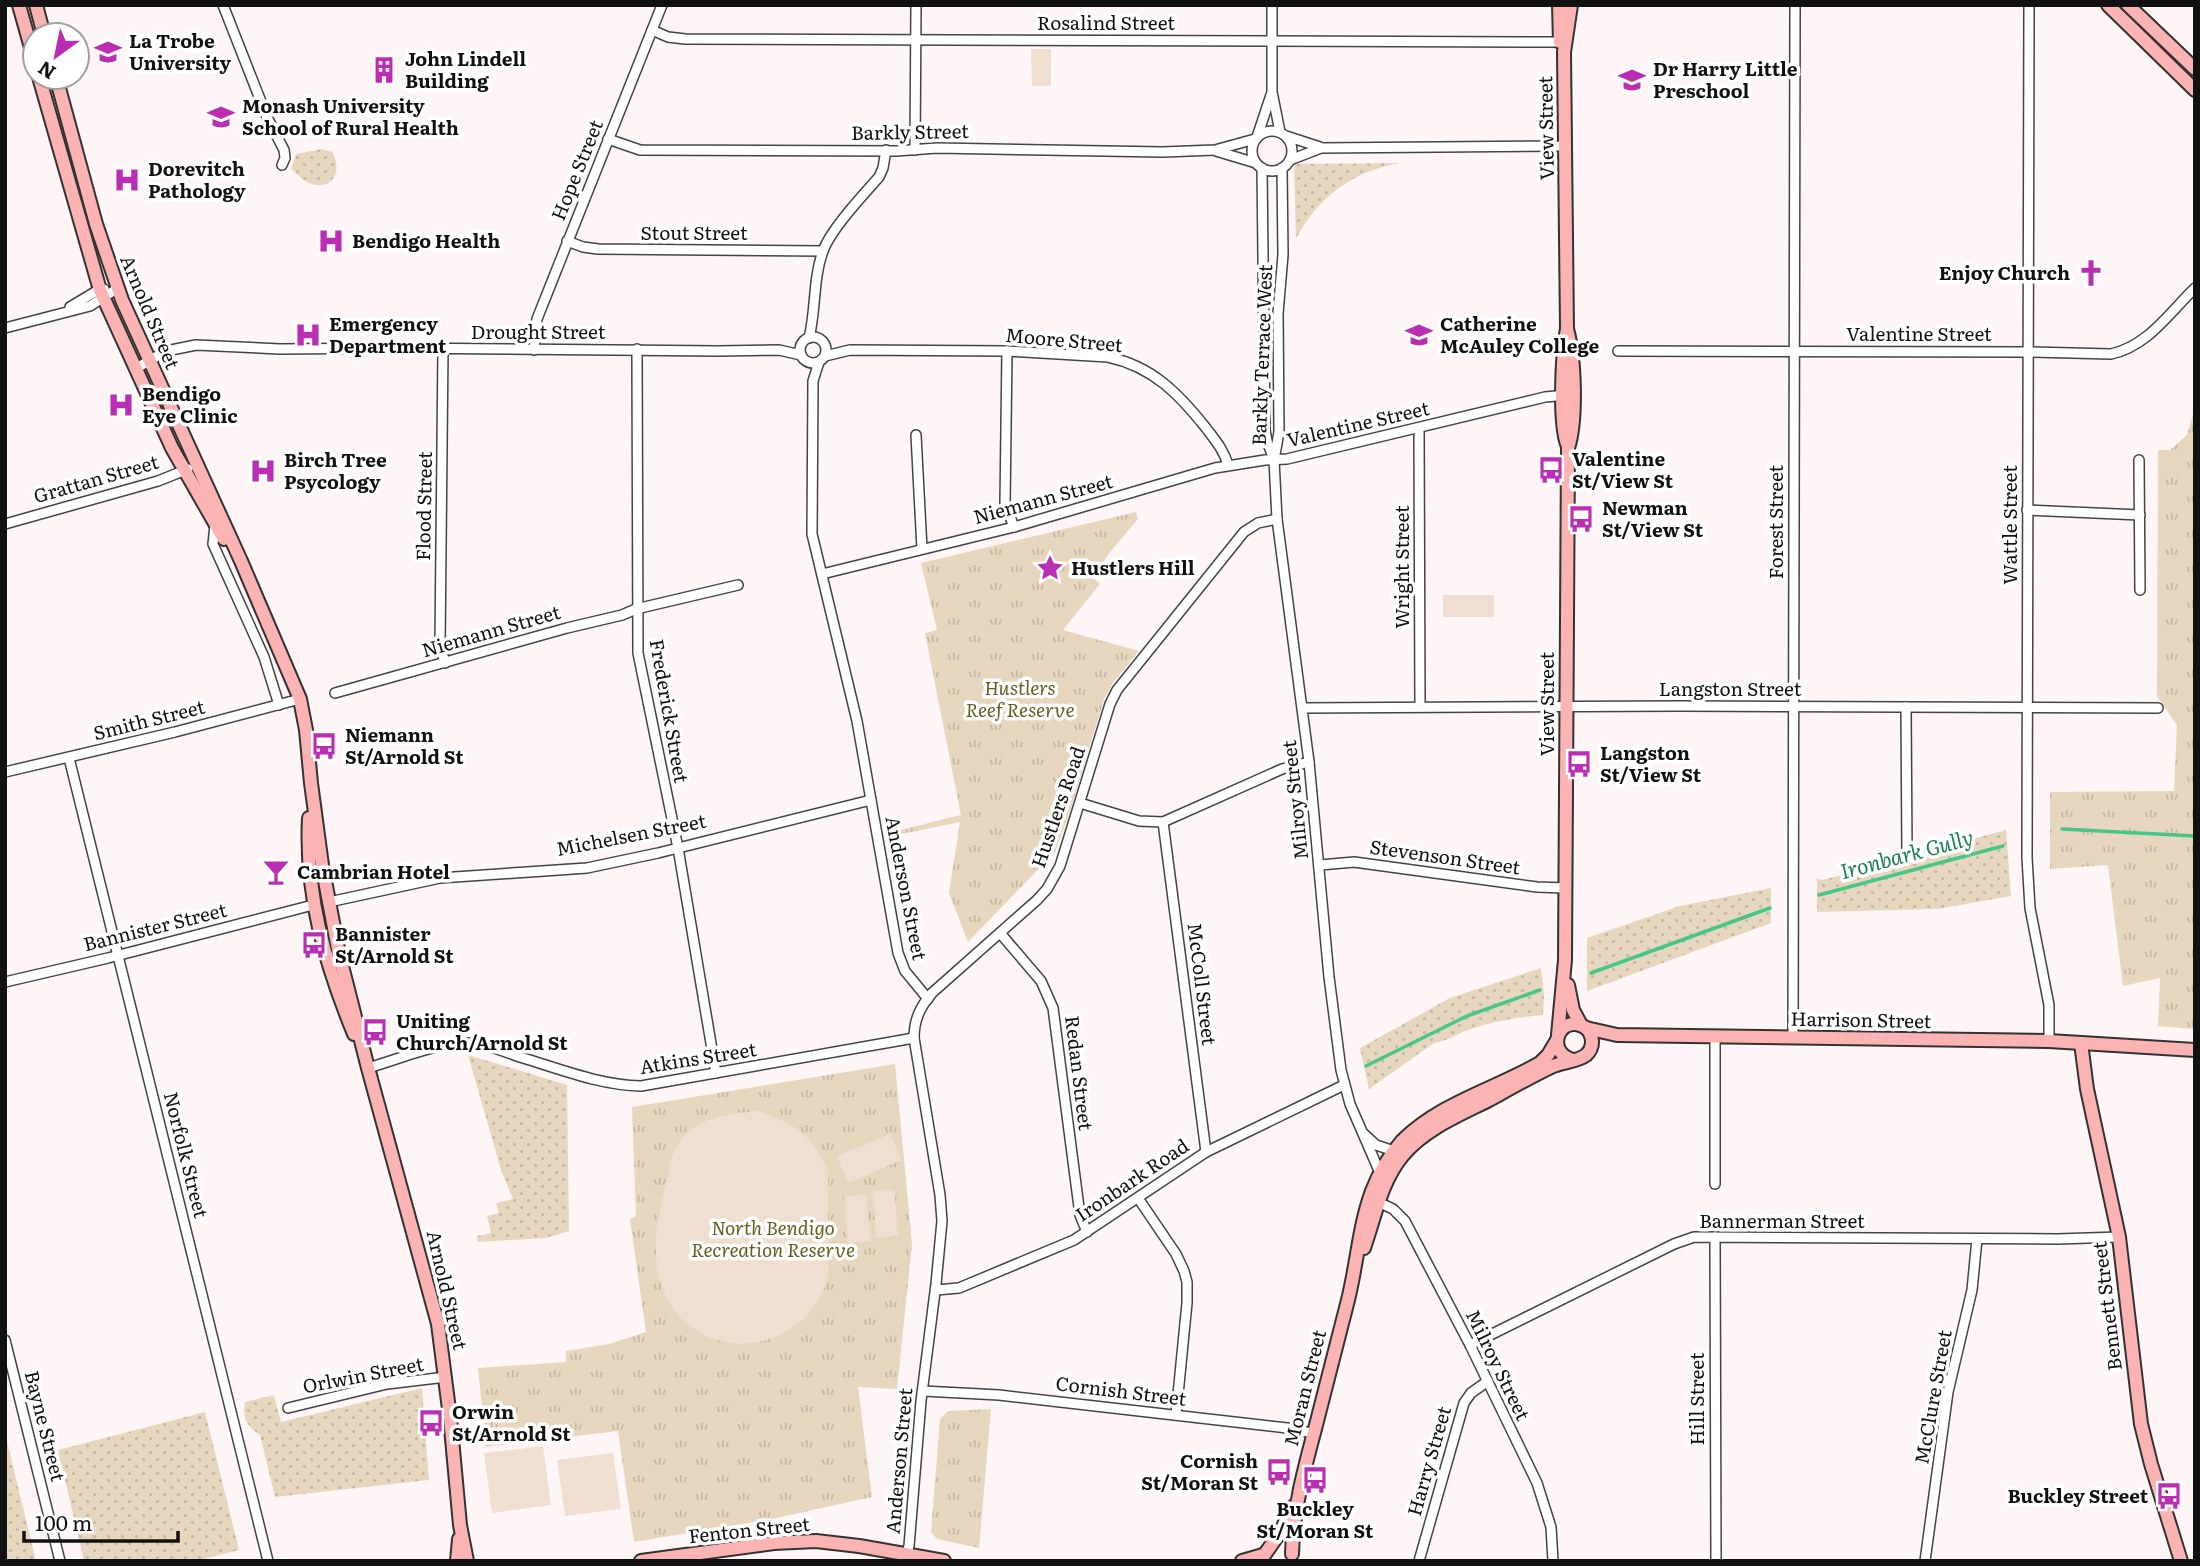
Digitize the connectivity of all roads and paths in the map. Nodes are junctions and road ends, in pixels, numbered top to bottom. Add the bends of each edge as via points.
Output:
1 (223, 5) edge
2 (662, 5) edge
3 (916, 5) edge
4 (1272, 5) edge
5 (1559, 5) edge
6 (1571, 5) edge
7 (1796, 5) edge
8 (2108, 5) edge
9 (2128, 5) edge
10 (2029, 6) edge
11 (652, 30) junction
12 (916, 40) junction
13 (1272, 41) junction
14 (1562, 47) junction
15 (2195, 69) edge
16 (2195, 90) edge
17 (43, 91) edge
18 (60, 91) edge
19 (1272, 92) junction
20 (1283, 134) junction
21 (1256, 138) junction
22 (608, 139) junction
23 (1565, 146) junction
24 (1321, 148) junction
25 (886, 150) junction
26 (915, 150) junction
27 (1214, 150) junction
28 (1290, 160) junction
29 (282, 165) dead end
30 (1259, 165) junction
31 (1282, 167) junction
32 (567, 241) junction
33 (823, 251) junction
34 (118, 288) junction
35 (2195, 288) edge
36 (102, 294) junction
37 (5, 328) edge
38 (814, 341) junction
39 (443, 348) junction
40 (637, 349) junction
41 (534, 350) junction
42 (779, 350) junction
43 (850, 350) junction
44 (1007, 351) junction
45 (1618, 351) dead end
46 (1795, 351) junction
47 (2028, 352) junction
48 (804, 358) junction
49 (822, 359) junction
50 (148, 361) junction
51 (135, 369) junction
52 (813, 381) junction
53 (1568, 395) junction
54 (1419, 428) junction
55 (916, 435) dead end
56 (1274, 460) junction
57 (2139, 460) dead end
58 (196, 465) junction
59 (1228, 465) junction
60 (183, 470) junction
61 (2027, 510) junction
62 (2140, 515) junction
63 (1278, 519) junction
64 (5, 524) edge
65 (215, 525) junction
66 (1014, 527) junction
67 (922, 549) junction
68 (822, 574) junction
69 (738, 585) dead end
70 (253, 590) junction
71 (2140, 590) dead end
72 (636, 609) junction
73 (445, 663) junction
74 (335, 693) dead end
75 (300, 699) junction
76 (279, 705) junction
77 (1420, 706) junction
78 (1566, 706) junction
79 (1793, 707) junction
80 (1906, 707) junction
81 (2028, 707) junction
82 (1302, 708) junction
83 (2158, 708) dead end
84 (69, 758) junction
85 (1309, 762) junction
86 (5, 772) edge
87 (311, 782) junction
88 (871, 800) junction
89 (1080, 803) junction
90 (1163, 821) junction
91 (678, 848) junction
92 (1907, 855) dead end
93 (1320, 865) junction
94 (1565, 888) junction
95 (329, 902) junction
96 (313, 905) junction
97 (1000, 933) junction
98 (117, 955) junction
99 (1565, 960) junction
100 (5, 982) edge
101 (928, 999) junction
102 (1583, 1027) junction
103 (1558, 1037) junction
104 (1672, 1037) junction
105 (914, 1038) junction
106 (1715, 1038) junction
107 (1793, 1038) junction
108 (2049, 1041) junction
109 (2081, 1043) junction
110 (1591, 1048) junction
111 (2195, 1050) edge
112 (1573, 1060) junction
113 (368, 1068) junction
114 (716, 1073) junction
115 (1344, 1085) junction
116 (1363, 1133) junction
117 (1206, 1152) junction
118 (1393, 1158) junction
119 (1380, 1173) junction
120 (1715, 1184) dead end
121 (1138, 1198) junction
122 (1378, 1202) junction
123 (1087, 1232) junction
124 (1715, 1237) junction
125 (2119, 1237) junction
126 (1977, 1239) junction
127 (1350, 1289) junction
128 (936, 1290) junction
129 (5, 1339) edge
130 (1470, 1345) junction
131 (446, 1377) junction
132 (1488, 1381) junction
133 (923, 1391) junction
134 (288, 1408) dead end
135 (1176, 1415) junction
136 (1314, 1434) junction
137 (1297, 1497) junction
138 (460, 1525) junction
139 (1263, 1556) edge
140 (904, 1558) edge
141 (1296, 1558) edge
142 (60, 1561) edge
143 (268, 1561) edge
144 (457, 1561) edge
145 (467, 1561) edge
146 (641, 1561) edge
147 (702, 1561) edge
148 (944, 1561) edge
149 (1242, 1561) edge
150 (1419, 1561) edge
151 (1553, 1561) edge
152 (1716, 1561) edge
153 (1924, 1561) edge
154 (2181, 1561) edge

1 - 29 street via 284,150
2 - 11 street, Hope Street
3 - 12 street
4 - 13 street
5 - 14 street, View Street
6 - 14 street, View Street
7 - 46 street, Forest Street
8 - 16 street
9 - 15 street
10 - 47 street, Wattle Street
11 - 12 street, Rosalind Street via 685,39
11 - 22 street, Hope Street
12 - 13 street, Rosalind Street
12 - 26 street
13 - 14 street, Rosalind Street
13 - 19 street
14 - 23 street, View Street
17 - 36 street, Arnold Street
18 - 34 street, Arnold Street
19 - 20 street
19 - 21 street
20 - 21 street via 1268,131
20 - 24 street
20 - 28 street via 1292,147
21 - 27 street, Barkly Street
21 - 30 street via 1252,151
22 - 25 street, Barkly Street via 640,150
22 - 32 street, Hope Street
23 - 24 street
23 - 53 street, View Street via 1567,329 1572,350
24 - 28 street
25 - 26 street, Barkly Street
25 - 33 street via 879,177
26 - 27 street, Barkly Street
27 - 30 street, Barkly Street
28 - 31 street
30 - 31 street via 1272,171
30 - 56 street, Barkly Terrace West via 1265,430
31 - 56 street, Barkly Terrace West via 1279,432
32 - 33 street, Stout Street via 598,249
32 - 41 street, Hope Street via 537,319
33 - 38 street
34 - 36 street
34 - 50 street, Arnold Street
35 - 47 street, Valentine Street via 2145,339 2124,351 2100,355
36 - 37 street via 63,312
36 - 51 street, Arnold Street
38 - 42 street, Drought Street
38 - 43 street, Moore Street
38 - 48 street via 800,348
38 - 49 street
39 - 41 street, Drought Street
39 - 50 street, Drought Street via 196,345 166,351
39 - 73 street, Flood Street via 440,645
40 - 41 street, Drought Street
40 - 42 street, Drought Street
40 - 72 street, Frederick Street
42 - 48 street, Drought Street
43 - 44 street, Moore Street
43 - 49 street, Moore Street
44 - 59 street, Moore Street via 1108,357 1155,375 1185,402 1223,450
44 - 66 street via 1006,504
45 - 46 street, Valentine Street
46 - 47 street, Valentine Street
46 - 79 street, Forest Street
47 - 61 street, Wattle Street
48 - 49 street, Drought Street
48 - 52 street, Anderson Street
49 - 52 street, Anderson Street
50 - 51 street, Drought Street
50 - 58 street, Arnold Street
51 - 60 street, Arnold Street
52 - 68 street, Anderson Street via 812,534
53 - 54 street, Valentine Street
53 - 78 street, View Street via 1572,427 1568,448
54 - 56 street, Valentine Street
54 - 77 street, Wright Street
55 - 67 street
56 - 59 street, Niemann Street
56 - 63 street, Milroy Street
57 - 62 street
58 - 60 street, Grattan Street
58 - 70 street, Arnold Street
59 - 66 street, Niemann Street
60 - 64 street, Grattan Street
60 - 65 street, Arnold Street
61 - 62 street
61 - 81 street, Wattle Street
62 - 71 street
63 - 82 street, Milroy Street
63 - 89 street, Hustlers Road via 1244,532 1116,690
65 - 70 street, Arnold Street
65 - 76 street, Arnold Street via 213,544 264,657
66 - 67 street, Niemann Street
67 - 68 street, Niemann Street
68 - 88 street, Anderson Street
69 - 72 street, Niemann Street
70 - 75 street, Arnold Street
72 - 73 street, Niemann Street
72 - 91 street, Frederick Street via 638,653
73 - 74 street, Niemann Street
75 - 76 street, Smith Street
75 - 87 street, Arnold Street
76 - 84 street, Smith Street
77 - 78 street, Langston Street
77 - 82 street, Langston Street
78 - 79 street, Langston Street
78 - 94 street, View Street
79 - 80 street, Langston Street
79 - 107 street, Forest Street
80 - 81 street, Langston Street
80 - 92 street
81 - 83 street, Langston Street
81 - 108 street, Wattle Street via 2028,886 2049,1005
82 - 85 street, Milroy Street
84 - 86 street, Smith Street
84 - 98 street, Norfolk Street
85 - 90 street via 1282,769
85 - 93 street, Milroy Street
87 - 95 street, Arnold Street
87 - 96 street, Arnold Street via 308,846
88 - 91 street, Michelsen Street
88 - 101 street, Anderson Street via 898,953 905,971
89 - 90 street via 1139,821
89 - 97 street, Hustlers Road via 1060,866 1047,889
90 - 117 street, McColl Street
91 - 95 street, Michelsen Street via 587,867 440,878
91 - 114 street, Frederick Street
93 - 94 street, Stevenson Street via 1354,862
93 - 115 street, Milroy Street via 1327,964
94 - 99 street, View Street
95 - 96 street, Michelsen Street
95 - 113 street, Arnold Street
96 - 98 street, Bannister Street
96 - 113 street, Arnold Street via 338,993
97 - 101 street, Hustlers Road
97 - 123 street, Redan Street via 1041,981 1053,1008 1080,1215
98 - 100 street, Bannister Street
98 - 143 street, Norfolk Street
99 - 102 street, View Street via 1573,1010
99 - 103 street, View Street
101 - 105 street, Anderson Street via 916,1018
102 - 103 street via 1570,1025
102 - 104 street, Harrison Street via 1617,1035
102 - 110 street via 1592,1037
103 - 112 street via 1559,1051
103 - 118 street via 1540,1063 1431,1118 1412,1132
104 - 106 street, Harrison Street
104 - 110 street, Harrison Street via 1609,1042
105 - 114 street, Atkins Street
105 - 128 street, Anderson Street via 940,1195
106 - 107 street, Harrison Street
106 - 120 street
107 - 108 street, Harrison Street
108 - 109 street, Harrison Street
109 - 111 street, Harrison Street
109 - 125 street, Bennett Street
110 - 112 street via 1584,1057
112 - 118 street via 1444,1123
113 - 114 street, Atkins Street via 469,1043 622,1085 661,1084
113 - 131 street, Arnold Street via 435,1308
115 - 116 street, Milroy Street
115 - 117 street, Ironbark Road
116 - 118 street
116 - 119 street, Milroy Street
117 - 121 street, Ironbark Road
118 - 119 street, Moran Street
118 - 122 street, Moran Street
119 - 127 street, Moran Street via 1362,1226
121 - 123 street, Ironbark Road
121 - 135 street via 1176,1254 1187,1282
122 - 127 street, Moran Street
122 - 130 street, Milroy Street via 1405,1221
123 - 128 street, Ironbark Road via 959,1287
124 - 126 street, Bannerman Street
124 - 130 street, Bannerman Street via 1679,1242
124 - 152 street, Hill Street
125 - 126 street, Bannerman Street
125 - 154 street, Bennett Street via 2141,1424
126 - 153 street, McClure Street via 1972,1290 1948,1392
127 - 136 street, Moran Street
128 - 133 street, Anderson Street
129 - 142 street, Bayne Street
130 - 132 street, Milroy Street
131 - 134 street, Orlwin Street via 379,1386
131 - 138 street, Arnold Street
132 - 150 street, Harry Street via 1464,1403
132 - 151 street, Milroy Street via 1543,1499
133 - 135 street, Cornish Street
133 - 140 street, Anderson Street via 915,1495
135 - 136 street, Cornish Street
136 - 137 street, Moran Street
137 - 139 street, Moran Street
137 - 141 street, Moran Street
138 - 144 street, Arnold Street
138 - 145 street, Arnold Street
139 - 141 street via 1280,1548
139 - 149 street
140 - 146 street, Fenton Street via 837,1543 794,1542
140 - 147 street, Fenton Street via 812,1549
140 - 148 street, Fenton Street

